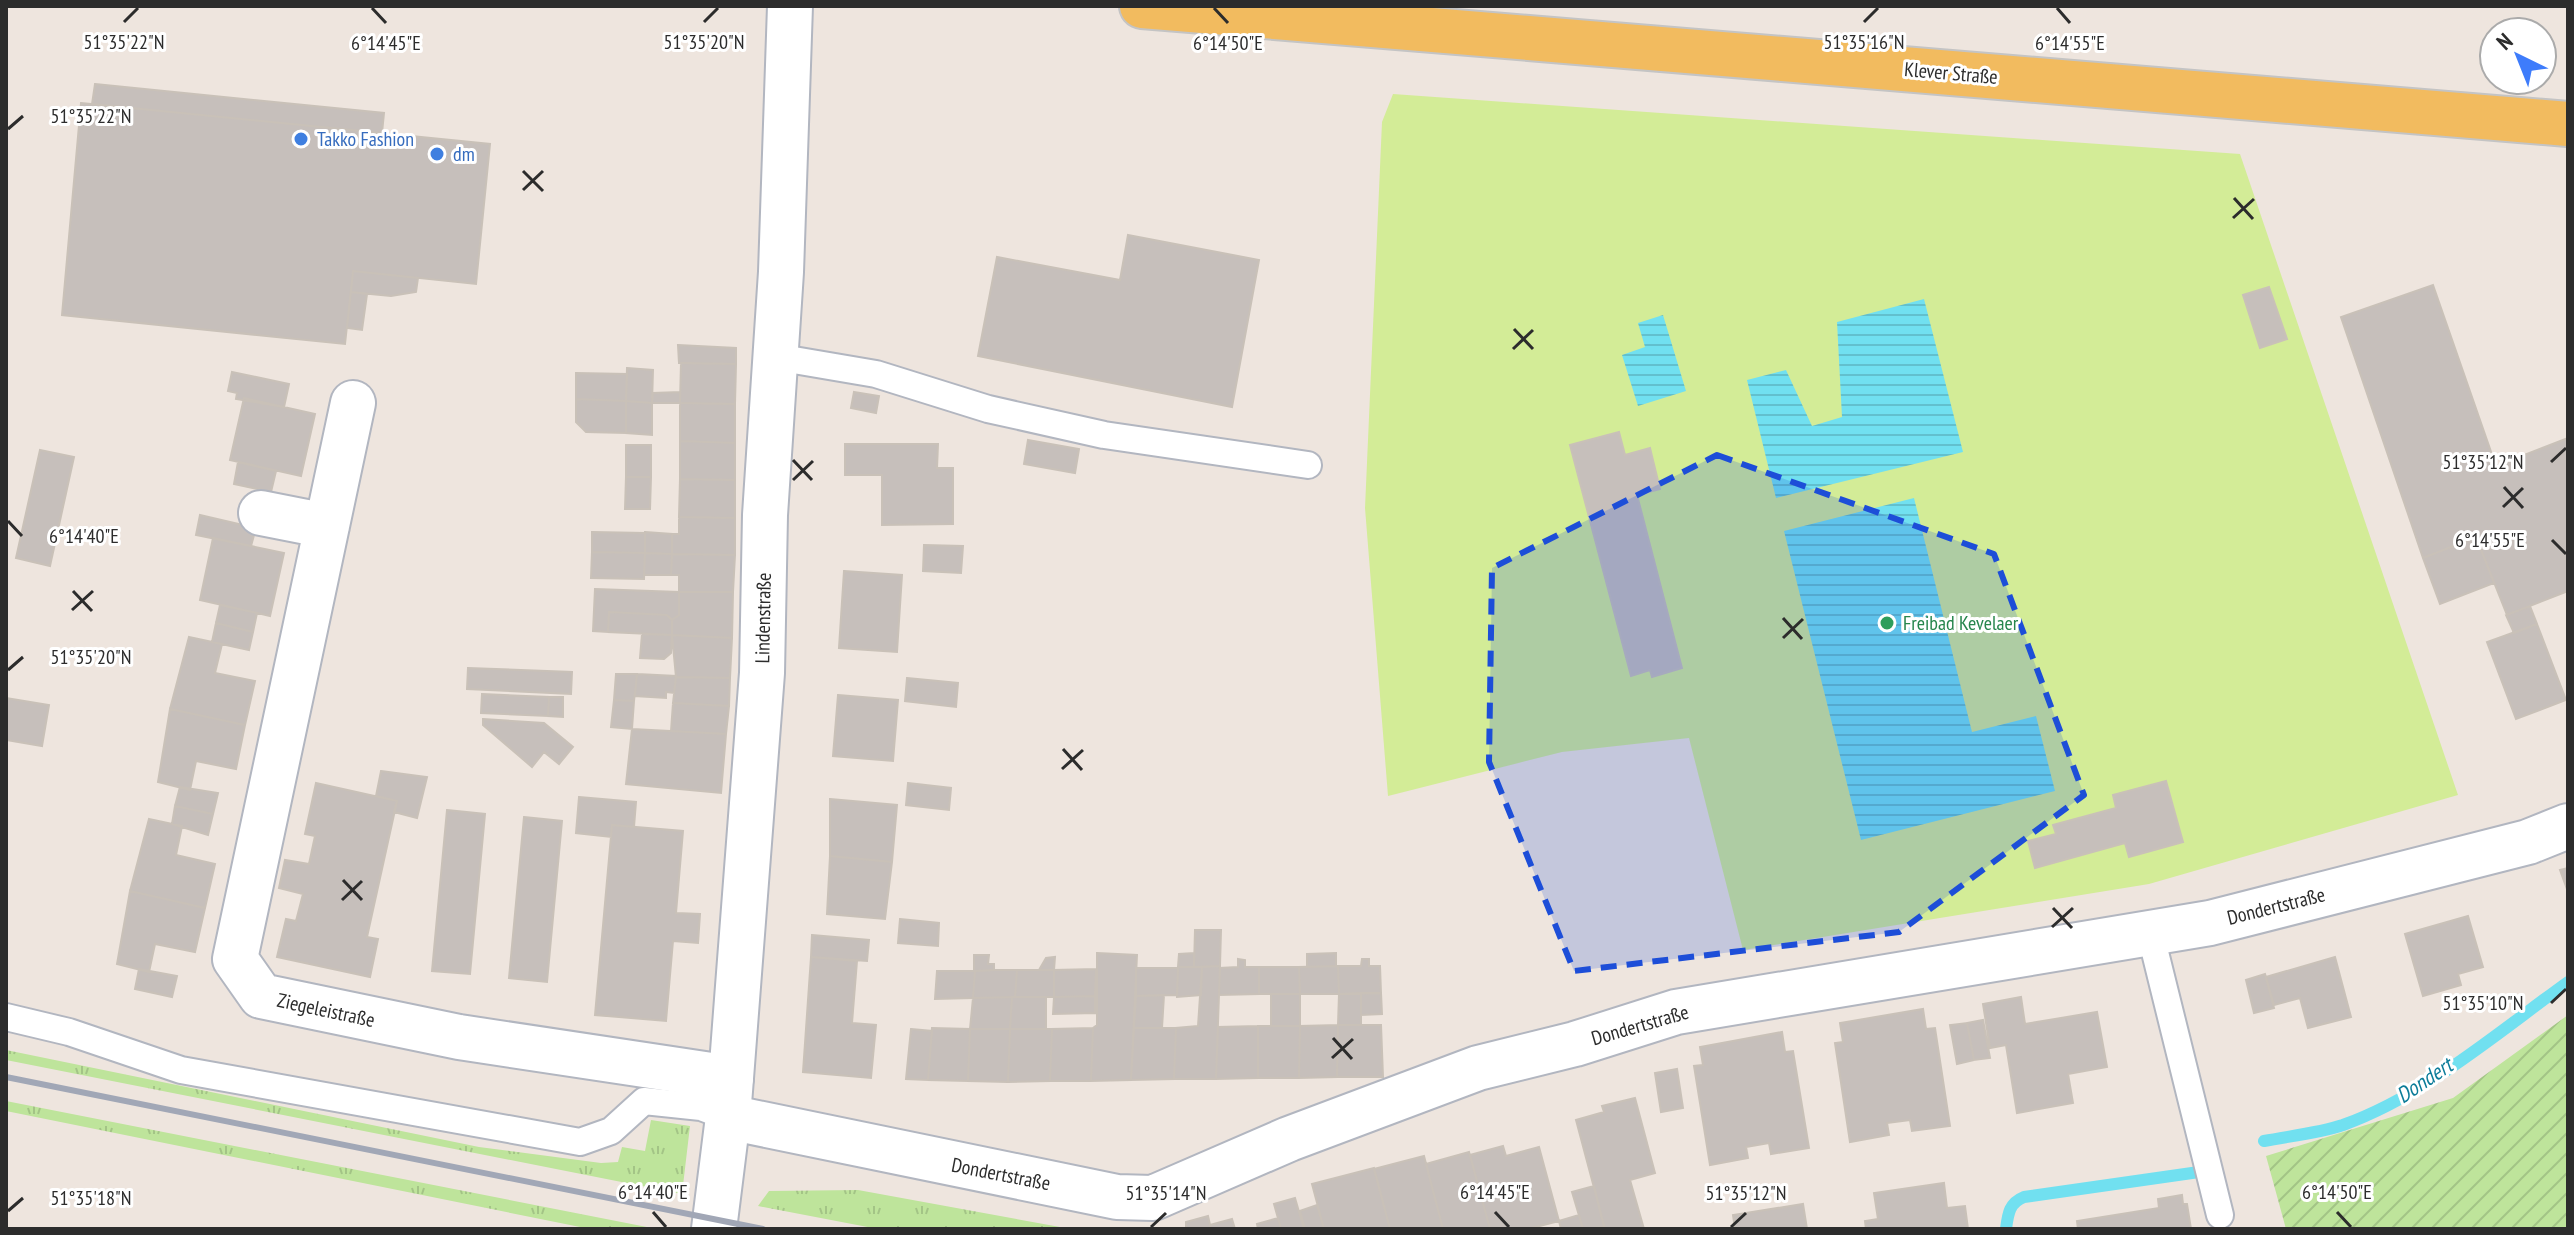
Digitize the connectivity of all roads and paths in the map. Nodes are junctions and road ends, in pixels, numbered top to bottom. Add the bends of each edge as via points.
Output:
1 (790, 6) edge
2 (1142, 6) edge
3 (2568, 124) edge
4 (776, 357) junction
5 (353, 403) dead end
6 (1308, 465) dead end
7 (261, 513) dead end
8 (327, 526) junction
9 (2568, 826) edge
10 (2150, 932) junction
11 (6, 1017) edge
12 (730, 1098) junction
13 (2220, 1215) dead end
14 (714, 1229) edge

1 - 4 street, Lindenstraße
2 - 3 main road, Klever Straße
4 - 6 lane via 876,374 988,409 1104,435
4 - 12 street, Lindenstraße via 762,673
5 - 8 street, Ziegeleistraße
7 - 8 street
8 - 12 street, Ziegeleistraße via 235,959 261,996
9 - 10 street, Dondertstraße via 2528,842 2256,911
10 - 12 street, Dondertstraße via 1676,1012 1478,1068 1302,1133 1153,1198 1117,1197
10 - 13 lane
11 - 12 lane via 181,1070 580,1142 611,1131 644,1101 701,1107
12 - 14 street, Lindenstraße

